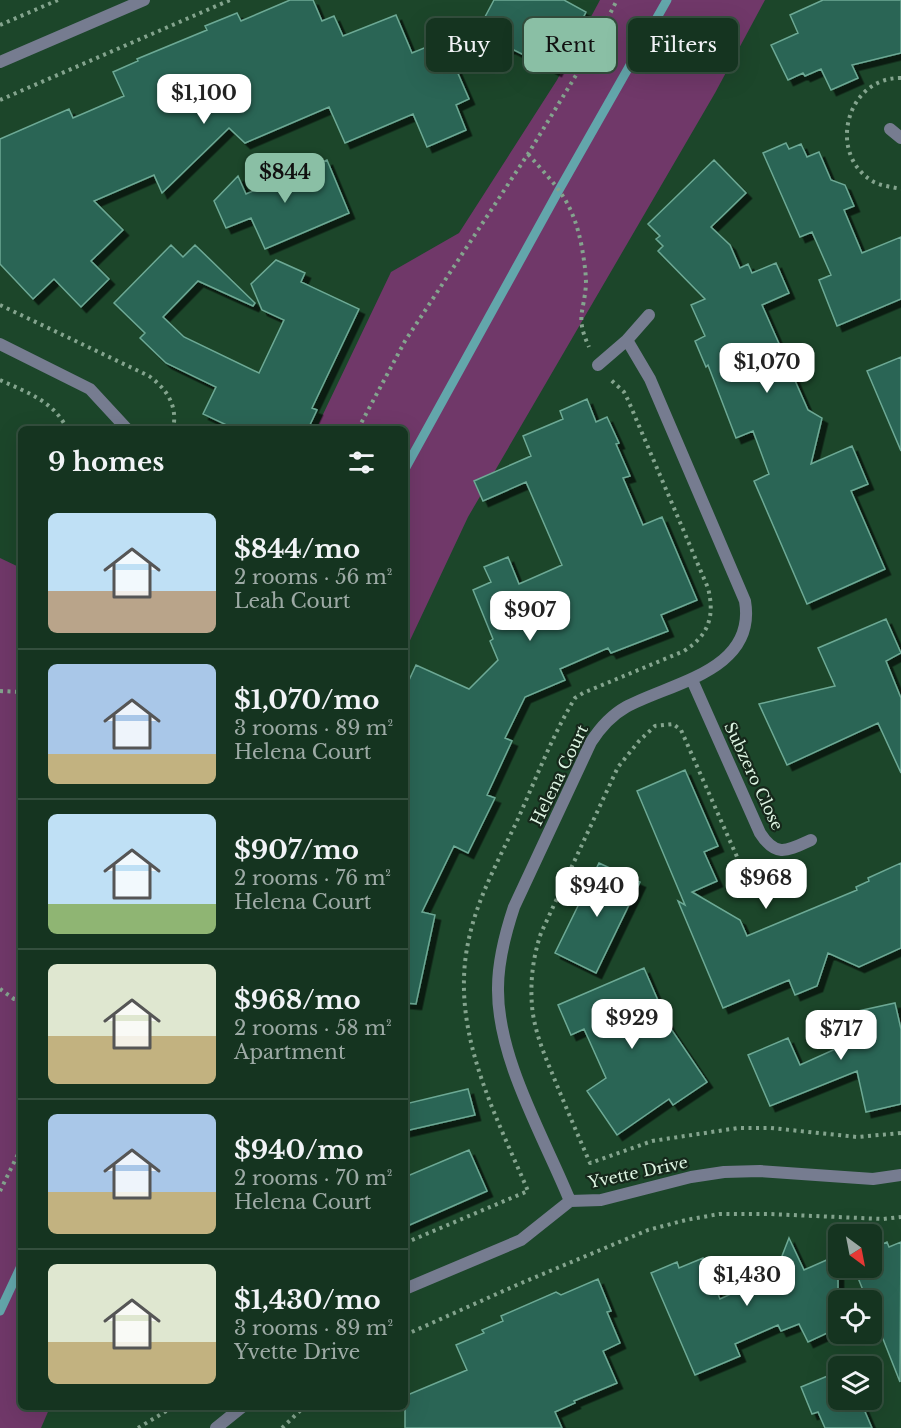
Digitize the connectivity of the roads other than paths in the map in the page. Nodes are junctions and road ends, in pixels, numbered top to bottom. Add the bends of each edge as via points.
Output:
1 (144, 0) edge
2 (0, 62) edge
3 (890, 129) dead end
4 (901, 138) edge
5 (650, 315) dead end
6 (627, 340) junction
7 (0, 344) edge
8 (598, 365) road end
9 (124, 426) edge
10 (692, 680) junction
11 (811, 840) dead end
12 (901, 1175) edge
13 (570, 1201) junction
14 (408, 1288) edge
15 (238, 1410) edge
16 (216, 1428) edge

1 - 2 street
3 - 4 street
5 - 6 street
6 - 8 street
6 - 10 street, Helena Court via 650,379 747,612 735,648
7 - 9 street via 90,389
10 - 11 street, Subzero Close via 766,842 781,850
10 - 13 street, Helena Court via 626,707 600,728 514,907 503,942 498,991 506,1043
12 - 13 street, Yvette Drive via 873,1179 724,1172 601,1200
13 - 14 street, Yvette Drive via 521,1240
15 - 16 street

